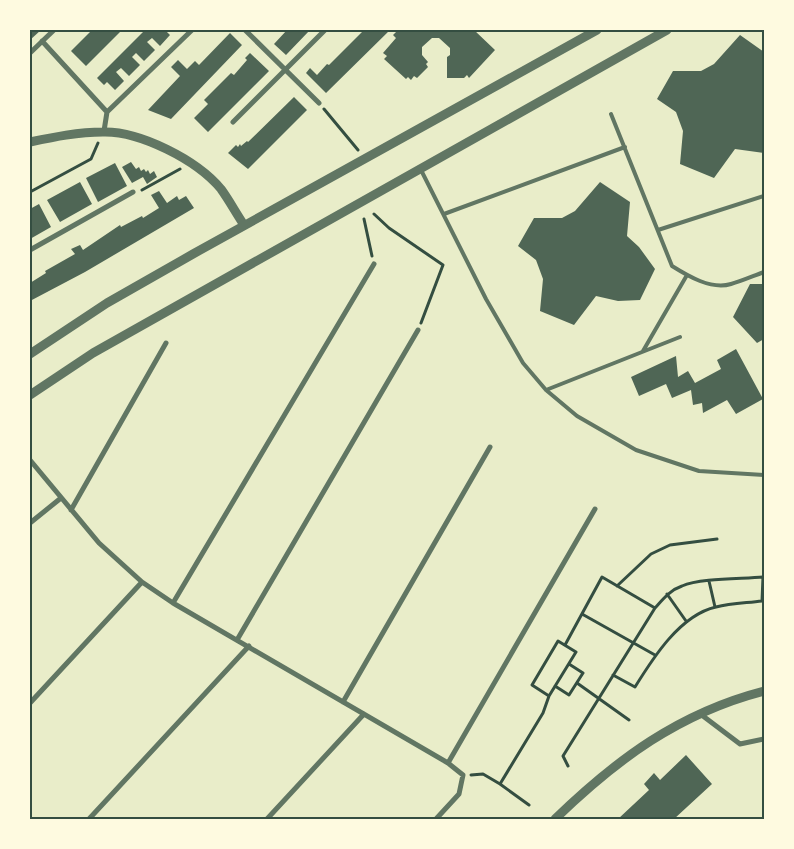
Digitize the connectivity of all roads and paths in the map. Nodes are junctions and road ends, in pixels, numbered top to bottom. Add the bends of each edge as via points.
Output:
1 (54, 30) edge
2 (192, 30) edge
3 (245, 30) edge
4 (325, 30) edge
5 (597, 30) edge
6 (667, 30) edge
7 (42, 41) junction
8 (30, 53) edge
9 (285, 69) junction
10 (318, 103) joint
11 (107, 112) junction
12 (611, 114) dead end
13 (233, 122) dead end
14 (104, 131) junction
15 (30, 142) edge
16 (625, 147) junction
17 (364, 159) junction
18 (192, 162) junction
19 (420, 168) junction
20 (30, 192) edge
21 (133, 192) joint
22 (764, 196) edge
23 (374, 214) dead end
24 (444, 214) junction
25 (364, 219) dead end
26 (244, 225) junction
27 (658, 230) junction
28 (30, 250) edge
29 (374, 264) joint
30 (764, 272) edge
31 (687, 275) junction
32 (418, 330) joint
33 (680, 337) dead end
34 (166, 343) dead end
35 (643, 351) junction
36 (30, 354) edge
37 (546, 390) junction
38 (30, 395) edge
39 (490, 447) dead end
40 (30, 460) edge
41 (764, 475) edge
42 (61, 498) junction
43 (595, 509) dead end
44 (71, 510) junction
45 (30, 523) edge
46 (717, 539) dead end
47 (709, 581) junction
48 (142, 582) junction
49 (617, 586) junction
50 (667, 594) junction
51 (174, 603) junction
52 (714, 607) junction
53 (655, 608) junction
54 (582, 614) junction
55 (686, 621) junction
56 (237, 640) junction
57 (633, 643) junction
58 (565, 645) junction
59 (249, 646) junction
60 (655, 655) junction
61 (568, 664) junction
62 (613, 675) junction
63 (577, 683) junction
64 (555, 686) junction
65 (764, 691) edge
66 (549, 696) junction
67 (599, 698) junction
68 (343, 702) junction
69 (30, 703) edge
70 (699, 713) junction
71 (364, 714) junction
72 (629, 720) dead end
73 (764, 739) edge
74 (448, 763) junction
75 (568, 766) dead end
76 (463, 775) junction
77 (500, 784) junction
78 (530, 805) dead end
79 (89, 819) edge
80 (267, 819) edge
81 (436, 819) edge
82 (555, 819) edge

1 - 7 street
2 - 11 street
3 - 9 street
4 - 9 street
5 - 17 street
6 - 19 street
7 - 8 street
7 - 11 street
9 - 10 street
9 - 13 street
10 - 17 path
11 - 14 street
12 - 16 lane
14 - 15 street
14 - 18 street via 158,145
14 - 20 path via 91,159
16 - 24 lane
16 - 27 lane
17 - 26 street
18 - 21 path
18 - 26 street via 221,190
19 - 24 lane
19 - 38 street via 93,353
21 - 28 street
22 - 27 lane
23 - 32 path via 443,265
24 - 37 lane via 486,299 523,363
25 - 29 path
26 - 36 street via 107,303
27 - 31 lane via 672,266
29 - 51 street
30 - 31 lane via 729,285 714,285
31 - 35 lane
32 - 56 street
33 - 35 lane
34 - 44 street
35 - 37 lane
37 - 41 lane via 577,416 636,450 699,470
39 - 68 street
40 - 42 street
42 - 44 street
42 - 45 street
43 - 74 street
44 - 48 street via 99,543
46 - 49 path via 670,545 651,554
47 - 50 path via 682,585
47 - 52 path
47 - 52 path via 763,578 762,601
48 - 51 street
48 - 69 street
49 - 53 path
49 - 54 path via 602,577
50 - 53 path
50 - 55 path
51 - 56 street
52 - 55 path
53 - 57 path
54 - 57 path
54 - 58 path
55 - 60 path
56 - 59 street
57 - 60 path
57 - 62 path
58 - 61 path via 576,652
58 - 66 path via 558,641 532,685
59 - 68 street
59 - 79 street
60 - 62 path via 634,687
61 - 63 path via 583,673
61 - 64 path
62 - 67 path
63 - 64 path via 569,695
63 - 67 path
64 - 66 path
65 - 70 street
66 - 77 path via 543,713
67 - 72 path
67 - 75 path via 563,756
68 - 71 street
70 - 73 street via 740,744
70 - 82 street via 654,738 614,766
71 - 74 street
71 - 80 street
74 - 76 street
76 - 77 path via 483,774
76 - 81 street via 459,794
77 - 78 path

